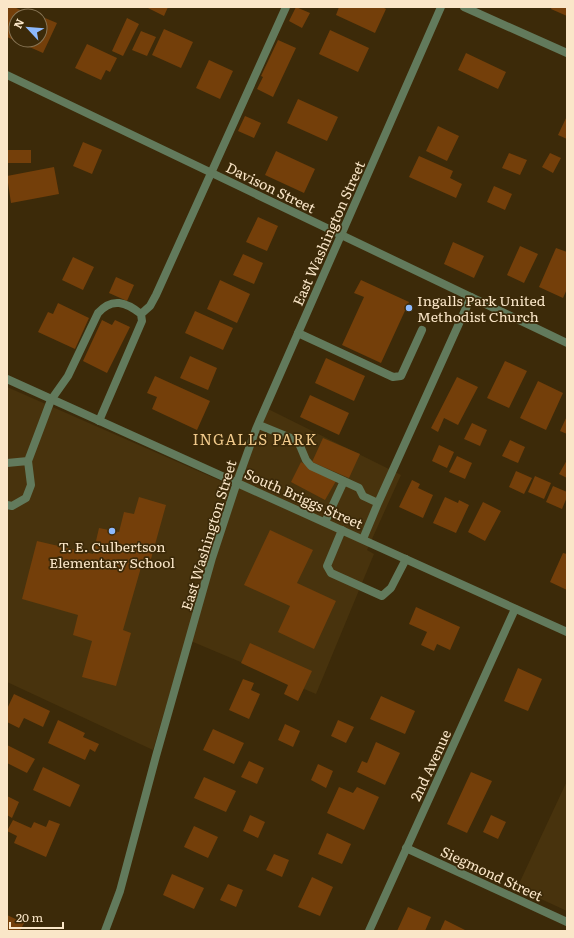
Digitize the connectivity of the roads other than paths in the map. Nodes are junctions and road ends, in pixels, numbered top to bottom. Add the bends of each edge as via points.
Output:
1 (286, 7) edge
2 (441, 7) edge
3 (464, 7) edge
4 (567, 54) edge
5 (7, 75) edge
6 (212, 173) junction
7 (341, 235) junction
8 (471, 297) junction
9 (141, 314) junction
10 (422, 330) dead end
11 (298, 333) junction
12 (567, 343) edge
13 (7, 379) edge
14 (51, 400) junction
15 (99, 421) junction
16 (259, 425) junction
17 (28, 461) junction
18 (7, 463) edge
19 (344, 481) junction
20 (237, 482) junction
21 (378, 503) junction
22 (7, 505) edge
23 (325, 522) junction
24 (342, 530) junction
25 (363, 539) junction
26 (406, 559) junction
27 (515, 609) junction
28 (567, 632) edge
29 (406, 848) junction
30 (567, 922) edge
31 (105, 931) edge
32 (368, 931) edge

1 - 6 street
2 - 7 street, East Washington Street
3 - 4 street
5 - 6 street, Davison Street
6 - 7 street, Davison Street
6 - 9 street via 156,295 150,306
7 - 8 street, Davison Street
7 - 11 street, East Washington Street
8 - 12 street, Davison Street
8 - 21 street
9 - 14 street via 122,303 104,307 98,313 68,376
9 - 15 street via 142,321
10 - 11 street via 401,376 393,377
11 - 16 street, East Washington Street
13 - 14 street, South Briggs Street
14 - 15 street, South Briggs Street
14 - 17 street
15 - 20 street, South Briggs Street
16 - 19 street via 298,441 311,466
16 - 20 street, East Washington Street
17 - 18 street
17 - 22 street via 31,485 26,498 12,506
19 - 21 street via 359,488 363,496
19 - 23 street
20 - 23 street, South Briggs Street
20 - 31 street, East Washington Street via 210,566 120,891
21 - 25 street
23 - 24 street, South Briggs Street
24 - 25 street, South Briggs Street
24 - 26 street via 327,566 331,573 382,596 392,588
25 - 26 street, South Briggs Street
26 - 27 street, South Briggs Street
27 - 28 street, South Briggs Street
27 - 29 street, 2nd Avenue
29 - 30 street, Siegmond Street
29 - 32 street, 2nd Avenue

